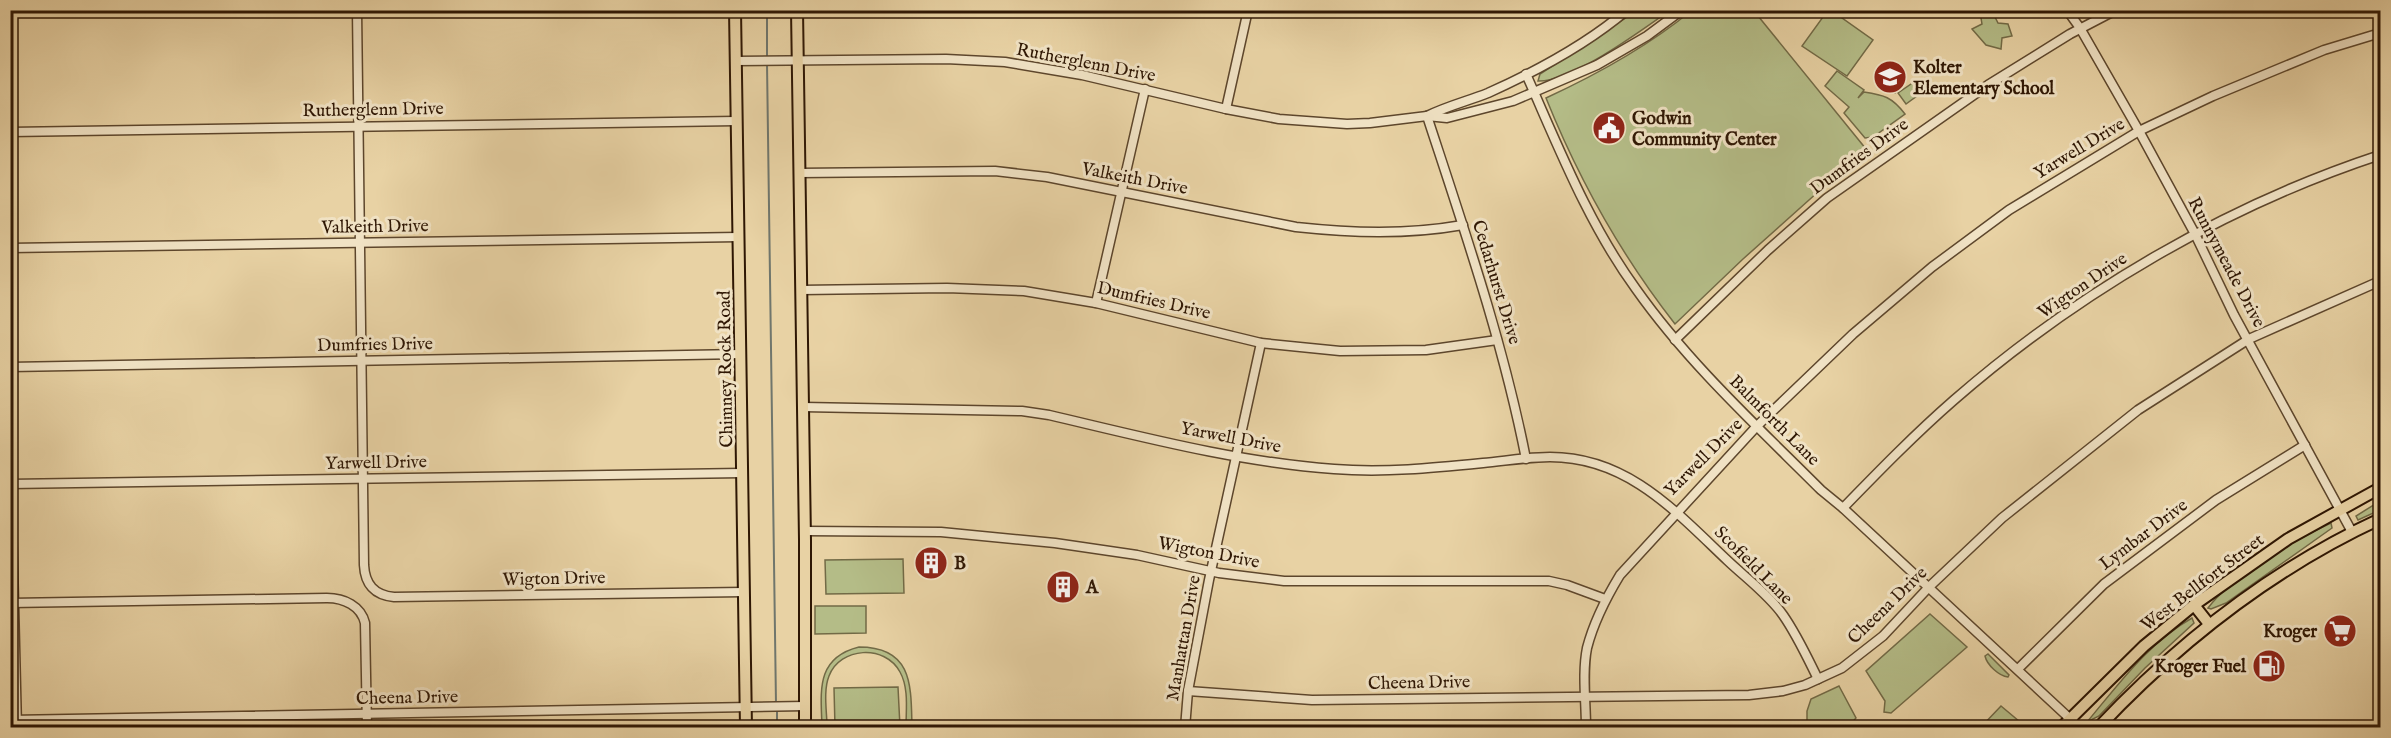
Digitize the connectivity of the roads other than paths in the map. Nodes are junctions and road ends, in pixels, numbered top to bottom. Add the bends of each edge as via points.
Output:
1 (67, 10) edge
2 (357, 10) edge
3 (735, 10) edge
4 (797, 10) edge
5 (1248, 10) edge
6 (1627, 10) edge
7 (1682, 10) edge
8 (2067, 10) edge
9 (2116, 10) edge
10 (10, 11) edge
11 (2080, 28) junction
12 (2380, 33) edge
13 (736, 61) junction
14 (798, 61) junction
15 (1526, 74) junction
16 (1145, 89) junction
17 (1534, 93) junction
18 (1226, 109) junction
19 (1427, 116) junction
20 (736, 121) junction
21 (359, 126) junction
22 (2139, 131) junction
23 (10, 132) edge
24 (2380, 155) edge
25 (799, 173) junction
26 (1121, 193) junction
27 (1462, 225) junction
28 (2195, 234) junction
29 (740, 237) junction
30 (360, 242) junction
31 (10, 248) edge
32 (2380, 281) edge
33 (801, 290) junction
34 (1096, 303) junction
35 (2249, 339) junction
36 (1497, 340) junction
37 (1675, 340) junction
38 (1261, 343) junction
39 (741, 354) junction
40 (362, 360) junction
41 (10, 367) edge
42 (803, 407) junction
43 (1757, 426) junction
44 (10, 438) edge
45 (2305, 445) junction
46 (1236, 458) junction
47 (1526, 459) junction
48 (742, 473) junction
49 (363, 478) junction
50 (11, 484) edge
51 (2380, 488) edge
52 (1843, 508) junction
53 (2341, 510) junction
54 (1677, 513) junction
55 (2380, 519) edge
56 (805, 531) junction
57 (2352, 532) junction
58 (1211, 572) junction
59 (1929, 587) junction
60 (744, 592) junction
61 (1605, 599) junction
62 (12, 603) edge
63 (2194, 605) junction
64 (2209, 624) junction
65 (2018, 669) junction
66 (1818, 678) junction
67 (1188, 691) junction
68 (1586, 696) junction
69 (805, 706) junction
70 (747, 708) junction
71 (367, 714) junction
72 (2070, 718) junction
73 (15, 723) edge
74 (367, 728) edge
75 (746, 728) edge
76 (805, 728) edge
77 (1185, 728) edge
78 (1586, 728) edge
79 (2061, 728) edge
80 (2080, 728) edge
81 (2098, 728) edge

1 - 10 street
2 - 21 street
3 - 13 main road, Chimney Rock Road
4 - 14 main road
5 - 18 street
6 - 15 street, Rutherglenn Drive via 1564,55
7 - 17 street, Rutherglenn Drive via 1597,65
8 - 11 street, Runnymeade Drive
9 - 11 street, Dumfries Drive
11 - 22 street, Runnymeade Drive
11 - 37 street, Dumfries Drive via 1988,85 1827,198
12 - 22 street, Yarwell Drive via 2324,50
13 - 14 street, Rutherglenn Drive
13 - 20 main road, Chimney Rock Road
14 - 16 street, Rutherglenn Drive via 977,60 1042,67
14 - 25 main road
15 - 17 street, Balmforth Lane
15 - 19 street, Rutherglenn Drive
16 - 18 street, Rutherglenn Drive
16 - 26 street
17 - 19 street, Rutherglenn Drive via 1482,111 1447,118
17 - 37 street, Balmforth Lane via 1590,216 1635,288
18 - 19 street, Rutherglenn Drive via 1347,124
19 - 27 street, Cedarhurst Drive
20 - 21 street, Rutherglenn Drive
20 - 29 main road, Chimney Rock Road
21 - 23 street, Rutherglenn Drive
21 - 30 street
22 - 28 street, Runnymeade Drive
22 - 43 street, Yarwell Drive via 2009,210 1932,267 1853,334
24 - 28 street, Wigton Drive via 2322,176
25 - 26 street, Valkeith Drive via 994,171 1047,177
25 - 33 main road
26 - 27 street, Valkeith Drive via 1337,232 1401,233
26 - 34 street
27 - 36 street, Cedarhurst Drive
28 - 35 street, Runnymeade Drive
28 - 52 street, Wigton Drive via 2084,301 2000,363 1922,428
29 - 30 street, Valkeith Drive
29 - 39 main road, Chimney Rock Road
30 - 31 street, Valkeith Drive
30 - 40 street
32 - 35 street, Cheena Drive
33 - 34 street, Dumfries Drive via 993,289
33 - 42 main road
34 - 38 street, Dumfries Drive
35 - 45 street, Runnymeade Drive
35 - 59 street, Cheena Drive via 2138,410 2002,518
36 - 38 street, Dumfries Drive via 1392,352
36 - 47 street, Cedarhurst Drive
37 - 43 street, Balmforth Lane
38 - 46 street, Manhattan Drive
39 - 40 street, Dumfries Drive
39 - 48 main road, Chimney Rock Road
40 - 41 street, Dumfries Drive
40 - 49 street
42 - 46 street, Yarwell Drive via 1022,411
42 - 56 main road
43 - 52 street, Balmforth Lane
43 - 54 street, Yarwell Drive
44 - 50 street
45 - 53 street, Runnymeade Drive
45 - 65 street, Lymbar Drive via 2216,500 2104,584
46 - 47 street, Yarwell Drive via 1370,471
46 - 58 street, Manhattan Drive
47 - 54 street, Yarwell Drive via 1562,458 1598,464 1649,489
48 - 49 street, Yarwell Drive
48 - 60 main road, Chimney Rock Road
49 - 50 street, Yarwell Drive
49 - 60 street, Wigton Drive via 364,565 368,584 376,592 394,597
50 - 62 street
51 - 53 main road, West Bellfort Street
52 - 59 street, Balmforth Lane
53 - 57 street, Runnymeade Drive
53 - 63 main road, West Bellfort Street via 2288,539
54 - 61 street via 1636,555
54 - 66 street, Scofield Lane via 1782,613
55 - 57 main road, West Bellfort Street
56 - 58 street, Wigton Drive via 941,532 1044,541 1137,555
56 - 69 main road
57 - 64 main road, West Bellfort Street via 2252,591
58 - 61 street, Wigton Drive via 1321,583 1541,580
58 - 67 street, Manhattan Drive
59 - 65 street, Balmforth Lane
59 - 66 street, Cheena Drive via 1856,659
60 - 70 main road, Chimney Rock Road
61 - 68 street via 1587,649
62 - 71 street via 334,598 355,606 365,623
62 - 73 street
63 - 64 main road
63 - 72 main road, West Bellfort Street via 2144,646
64 - 81 main road, West Bellfort Street via 2129,694
65 - 72 street, Balmforth Lane
66 - 68 street, Cheena Drive via 1783,691 1749,695
67 - 68 street, Cheena Drive via 1312,700
67 - 77 street, Manhattan Drive
68 - 78 street
69 - 70 street, Cheena Drive
69 - 76 main road
70 - 71 street, Cheena Drive
70 - 75 main road, Chimney Rock Road
71 - 73 street, Cheena Drive
71 - 74 street
72 - 79 main road, West Bellfort Street
72 - 80 street, Balmforth Lane

